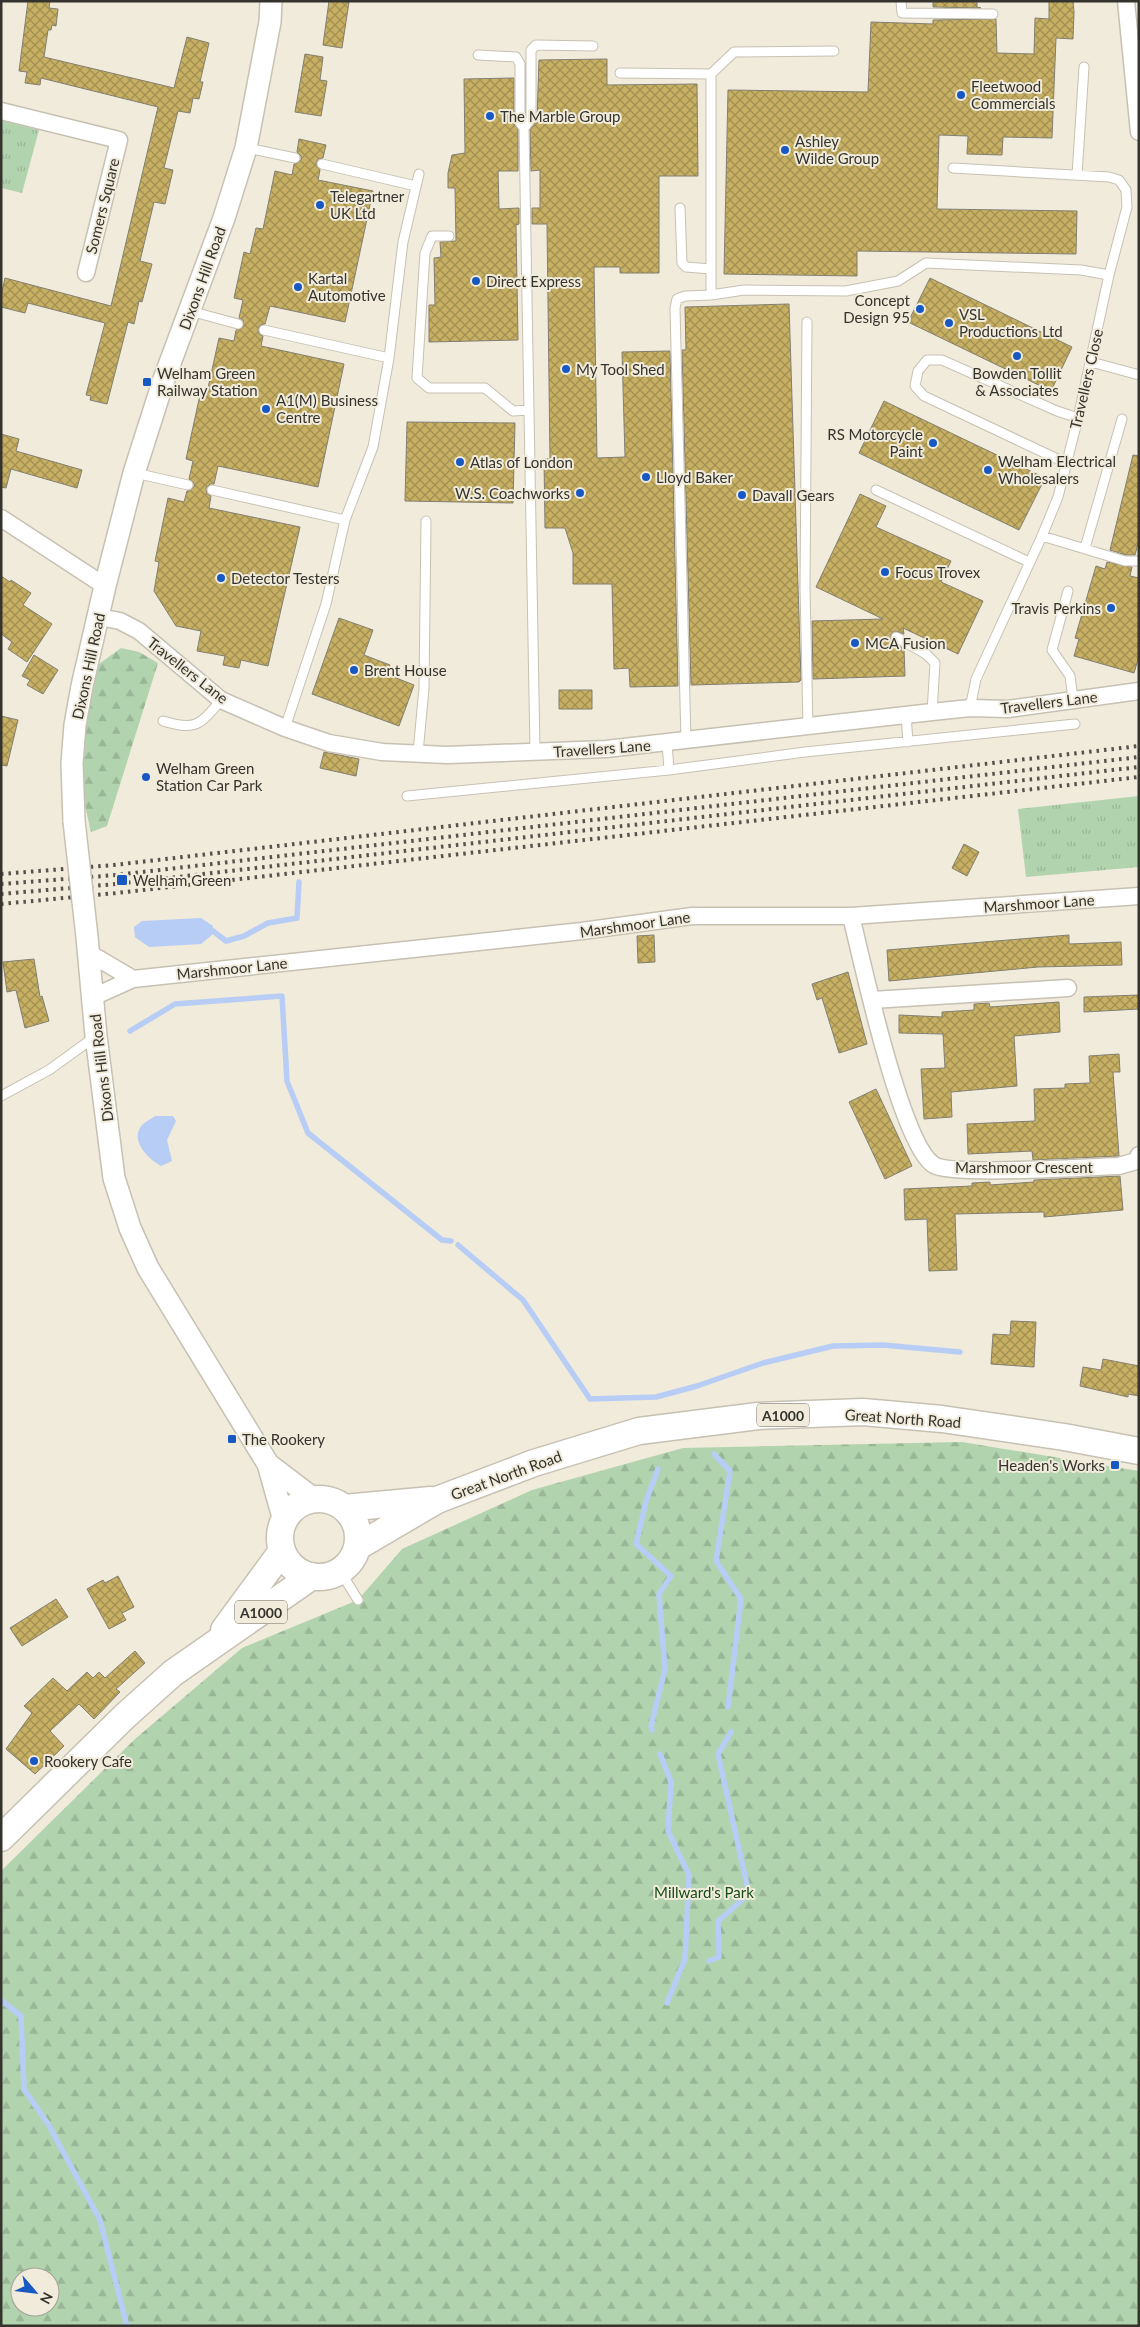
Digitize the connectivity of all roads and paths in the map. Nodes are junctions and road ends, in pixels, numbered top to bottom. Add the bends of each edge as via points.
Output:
1 (271, 1) edge
2 (901, 1) edge
3 (1126, 1) edge
4 (993, 14) dead end
5 (593, 46) dead end
6 (834, 51) dead end
7 (478, 54) dead end
8 (1084, 67) dead end
9 (620, 73) dead end
10 (711, 74) junction
11 (1, 111) edge
12 (524, 128) junction
13 (1139, 132) edge
14 (246, 148) junction
15 (295, 158) dead end
16 (322, 164) dead end
17 (954, 168) dead end
18 (419, 174) dead end
19 (1077, 175) junction
20 (416, 186) junction
21 (680, 208) dead end
22 (449, 236) dead end
23 (711, 269) junction
24 (86, 273) dead end
25 (1109, 275) junction
26 (711, 295) junction
27 (190, 311) junction
28 (807, 322) dead end
29 (238, 324) dead end
30 (264, 330) dead end
31 (389, 358) junction
32 (1091, 362) junction
33 (1139, 375) edge
34 (529, 410) junction
35 (1078, 418) junction
36 (1122, 419) dead end
37 (1066, 463) junction
38 (134, 474) junction
39 (188, 485) dead end
40 (212, 490) dead end
41 (876, 490) dead end
42 (1, 518) edge
43 (344, 520) junction
44 (426, 521) dead end
45 (1042, 536) junction
46 (1085, 548) junction
47 (1139, 561) edge
48 (1029, 562) junction
49 (105, 586) junction
50 (1068, 591) dead end
51 (99, 617) junction
52 (896, 637) dead end
53 (1139, 691) edge
54 (1073, 699) junction
55 (221, 700) junction
56 (970, 708) junction
57 (932, 712) junction
58 (906, 715) junction
59 (163, 721) dead end
60 (1074, 724) dead end
61 (808, 727) junction
62 (285, 728) junction
63 (686, 741) junction
64 (908, 742) junction
65 (667, 743) junction
66 (536, 752) junction
67 (418, 753) junction
68 (669, 770) junction
69 (407, 796) dead end
70 (1139, 896) edge
71 (850, 916) junction
72 (88, 945) junction
73 (133, 979) junction
74 (1068, 988) dead end
75 (93, 997) junction
76 (872, 1000) junction
77 (96, 1036) junction
78 (1, 1096) edge
79 (1139, 1155) edge
80 (1139, 1451) edge
81 (268, 1464) junction
82 (314, 1499) junction
83 (437, 1500) junction
84 (344, 1508) junction
85 (284, 1521) junction
86 (357, 1547) junction
87 (282, 1551) junction
88 (340, 1571) junction
89 (312, 1576) junction
90 (358, 1600) dead end
91 (210, 1648) junction
92 (1, 1838) edge

1 - 14 street, Dixons Hill Road
2 - 4 lane via 902,12
3 - 13 street
5 - 12 lane via 536,45 532,50 531,119
6 - 10 lane via 734,52
7 - 12 lane via 516,57 520,64 520,123
8 - 19 lane
9 - 10 lane
10 - 23 lane
11 - 24 street, Somers Square via 119,140
12 - 34 lane
14 - 15 lane
14 - 27 street, Dixons Hill Road
16 - 20 lane
17 - 19 lane, Travellers Close
18 - 20 lane
19 - 25 lane, Travellers Close via 1119,180 1126,190 1127,207
20 - 31 lane via 403,242
21 - 23 lane via 682,263 686,267
22 - 34 lane via 432,236 426,253 417,378 429,388 485,388 513,411
23 - 26 lane
25 - 26 lane via 1081,270 926,263 898,281 846,291 744,290
25 - 32 lane, Travellers Close
26 - 63 lane via 684,296 677,300 675,308
27 - 29 lane
27 - 38 street, Dixons Hill Road
28 - 61 lane via 804,588
30 - 31 lane
31 - 43 lane via 373,446
32 - 33 lane
32 - 35 lane, Travellers Close
34 - 66 lane
35 - 37 lane, Travellers Close
35 - 37 lane via 942,360 927,360 918,371 915,386 924,396
36 - 46 lane
37 - 45 lane, Travellers Close via 1058,497
38 - 39 lane
38 - 49 street, Dixons Hill Road
40 - 43 lane
41 - 48 lane
42 - 49 street
43 - 62 lane via 326,604
44 - 67 lane via 424,688
45 - 46 lane
45 - 48 lane, Travellers Close
46 - 47 lane via 1125,561
48 - 56 lane, Travellers Close via 976,679
49 - 51 street, Dixons Hill Road
50 - 54 lane via 1052,650 1070,676
51 - 55 street, Travellers Lane via 120,621 139,631
51 - 72 street, Dixons Hill Road, bridge via 82,686 72,763 74,821
52 - 57 lane via 935,663
53 - 54 street, Travellers Lane
54 - 56 street, Travellers Lane via 1008,710
55 - 59 lane via 207,722 185,728
55 - 62 street, Travellers Lane
56 - 57 street, Travellers Lane
57 - 58 street, Travellers Lane
58 - 61 street, Travellers Lane
58 - 64 lane
60 - 64 lane
61 - 63 street, Travellers Lane
62 - 67 street, Travellers Lane via 329,742 382,752
63 - 65 street, Travellers Lane
64 - 68 lane
65 - 66 street, Travellers Lane
65 - 68 lane
66 - 67 street, Travellers Lane
68 - 69 lane
70 - 71 street, Marshmoor Lane
71 - 73 street, Marshmoor Lane via 692,916 582,931
71 - 76 street, Marshmoor Crescent
72 - 73 street
72 - 75 street, Dixons Hill Road
73 - 75 street, Marshmoor Lane
74 - 76 street
75 - 77 street, Dixons Hill Road
76 - 79 street, Marshmoor Crescent via 908,1127 920,1152 934,1166 966,1170 1119,1166 1136,1161
77 - 78 lane via 49,1070
77 - 81 street, Dixons Hill Road via 114,1178 130,1228 148,1268
80 - 83 main road, Great North Road / A1000 via 952,1421 873,1413 758,1416 639,1431 534,1463
81 - 82 street, Dixons Hill Road
81 - 85 street, Dixons Hill Road
82 - 84 main road via 328,1500
82 - 85 main road via 302,1503
83 - 84 main road, Great North Road / A1000
83 - 86 main road, Great North Road / A1000
84 - 86 main road via 356,1526
85 - 87 main road via 280,1536
86 - 88 main road via 351,1560
87 - 89 main road via 290,1564
87 - 91 main road, A1000
88 - 89 main road via 324,1577
88 - 90 lane
89 - 91 main road, A1000
91 - 92 main road, A1000 via 173,1672

